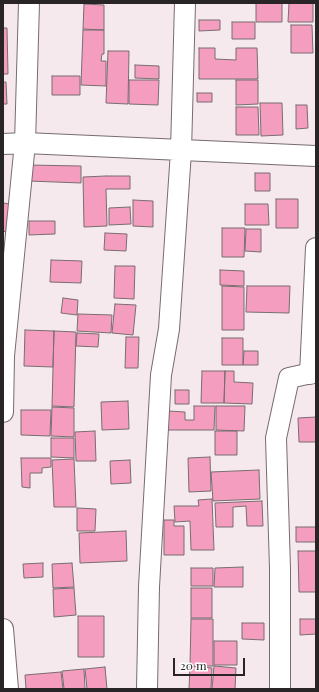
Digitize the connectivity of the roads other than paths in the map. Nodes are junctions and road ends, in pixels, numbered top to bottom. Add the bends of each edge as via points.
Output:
1 (29, 3) edge
2 (185, 3) edge
3 (3, 144) edge
4 (25, 144) junction
5 (181, 151) junction
6 (316, 156) edge
7 (316, 248) edge
8 (313, 373) edge
9 (3, 412) edge
10 (3, 629) edge
11 (8, 689) edge
12 (147, 689) edge
13 (280, 689) edge

1 - 4 street
2 - 5 street
3 - 4 street
4 - 5 street
4 - 9 street via 4,356
5 - 6 street
5 - 12 street via 169,329 161,375 149,587
7 - 8 street
8 - 13 street via 289,378 276,438
10 - 11 street

